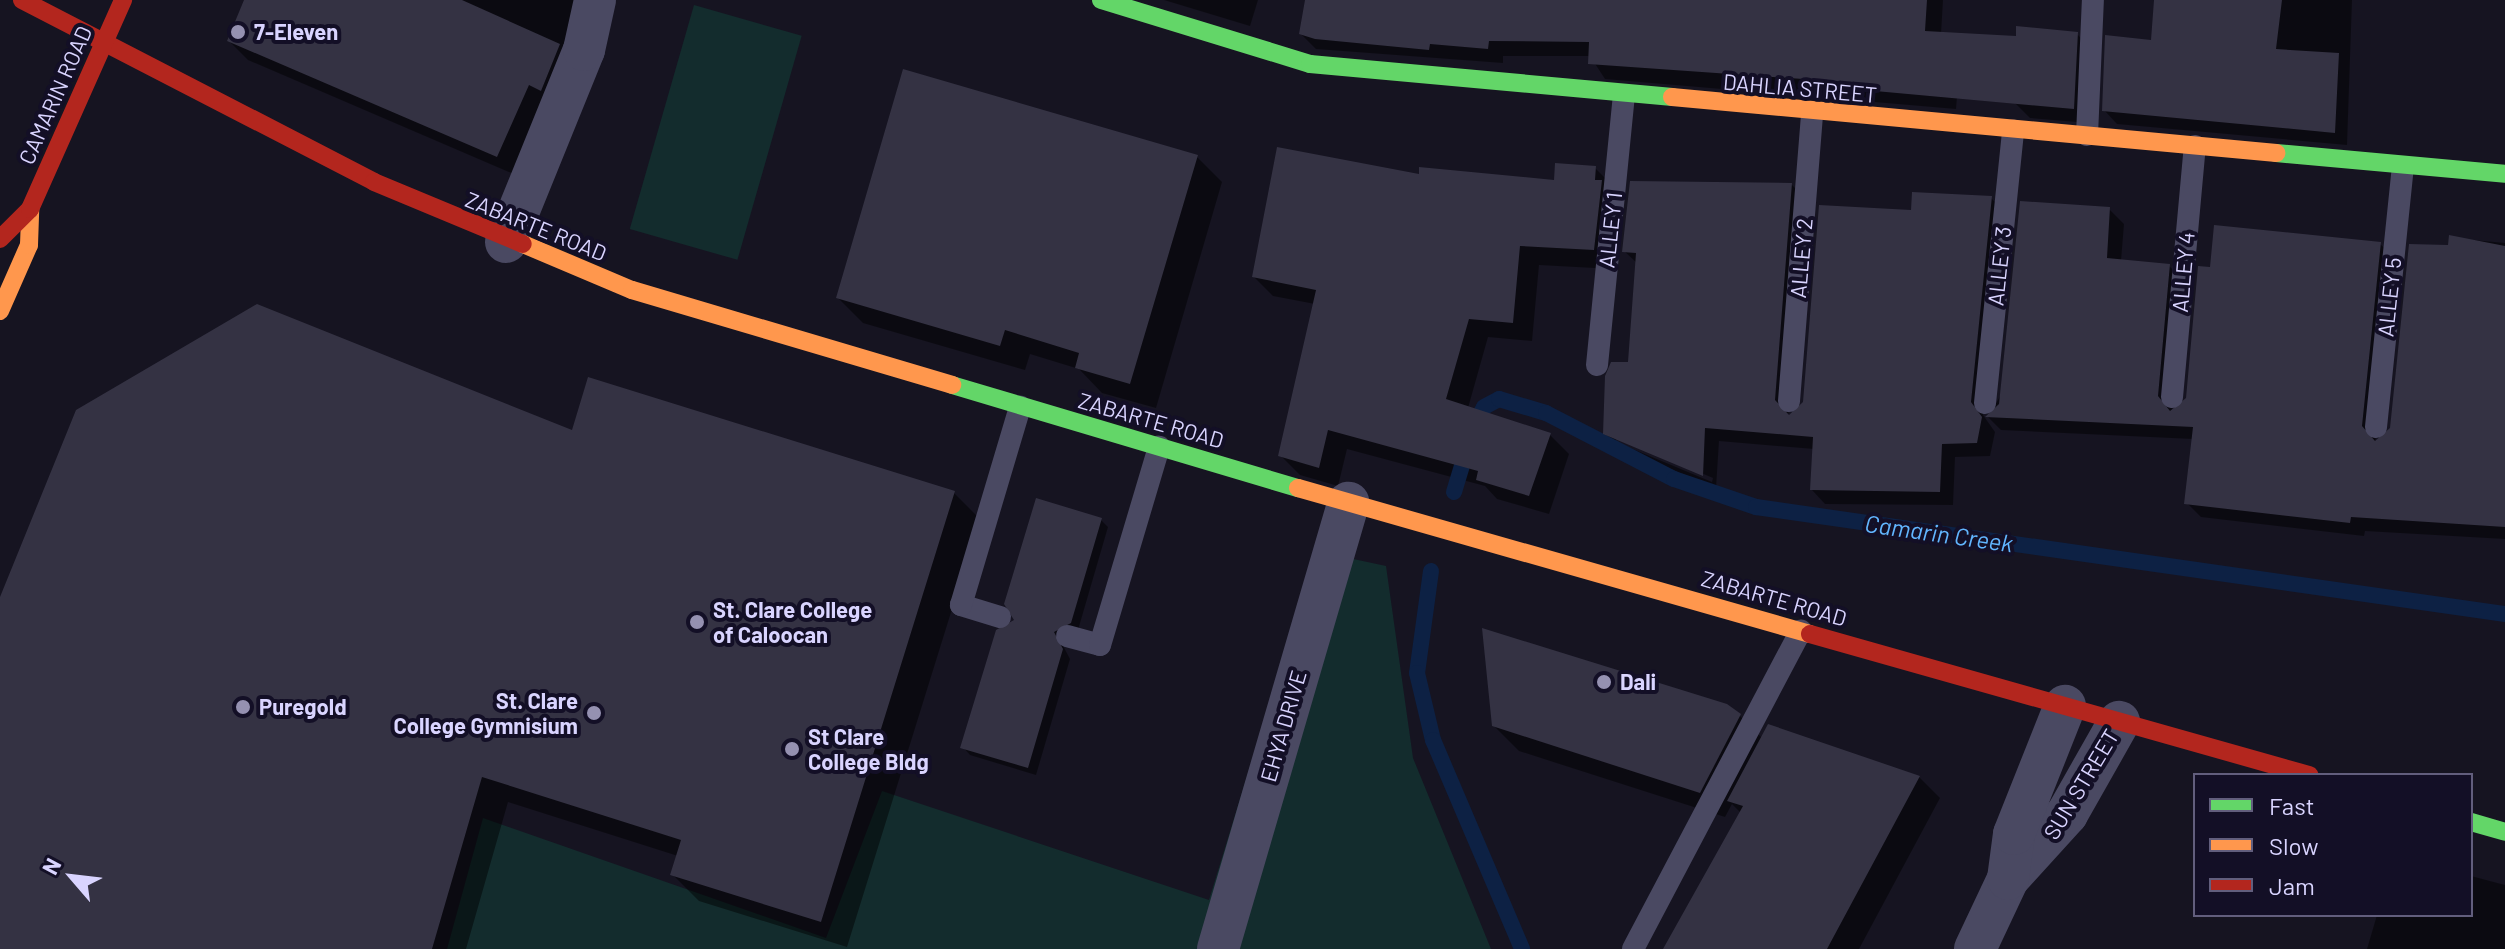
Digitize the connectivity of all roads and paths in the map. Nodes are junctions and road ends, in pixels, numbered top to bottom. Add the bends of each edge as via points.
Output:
1 (22, 0) edge
2 (123, 0) edge
3 (595, 0) edge
4 (622, 0) edge
5 (1101, 0) edge
6 (2093, 0) edge
7 (105, 44) junction
8 (584, 50) junction
9 (1624, 96) junction
10 (1812, 114) junction
11 (2013, 130) junction
12 (2087, 135) junction
13 (2195, 146) junction
14 (2403, 167) junction
15 (2505, 174) edge
16 (30, 209) junction
17 (0, 239) edge
18 (506, 242) junction
19 (0, 311) edge
20 (1597, 365) dead end
21 (2172, 397) dead end
22 (1789, 401) dead end
23 (1985, 403) dead end
24 (1020, 407) junction
25 (2376, 427) dead end
26 (1159, 447) junction
27 (1348, 503) junction
28 (1000, 617) dead end
29 (1801, 631) junction
30 (1067, 636) dead end
31 (2065, 706) junction
32 (2119, 722) junction
33 (2302, 773) edge
34 (2473, 823) edge
35 (2505, 832) edge
36 (2008, 879) junction
37 (1218, 949) edge
38 (1633, 949) edge
39 (1975, 949) edge

1 - 7 main road, ZABARTE ROAD
2 - 7 main road, CAMARIN ROAD
3 - 8 street
4 - 8 street
5 - 9 main road, DAHLIA STREET via 1310,64
6 - 12 lane
7 - 16 main road, CAMARIN ROAD
7 - 18 main road, ZABARTE ROAD
8 - 18 street
9 - 10 main road, DAHLIA STREET
9 - 20 lane, ALLEY 1
10 - 11 main road, DAHLIA STREET
10 - 22 lane, ALLEY 2
11 - 12 main road, DAHLIA STREET
11 - 23 lane, ALLEY 3
12 - 13 main road, DAHLIA STREET
13 - 14 main road, DAHLIA STREET
13 - 21 lane, ALLEY 4
14 - 15 main road, DAHLIA STREET
14 - 25 lane, ALLEY 5
16 - 17 main road, CAMARIN ROAD
16 - 19 main road, CAMARIN ROAD via 29,245
18 - 24 main road, ZABARTE ROAD via 727,322
24 - 26 main road, ZABARTE ROAD
24 - 28 lane via 961,605
26 - 27 main road, ZABARTE ROAD
26 - 30 lane via 1100,645
27 - 29 main road, ZABARTE ROAD
27 - 37 street, EHYA DRIVE
29 - 31 main road, ZABARTE ROAD
29 - 38 lane
31 - 32 main road, ZABARTE ROAD
31 - 36 street, SUN STREET via 2014,834
32 - 33 main road, ZABARTE ROAD
32 - 36 street, SUN STREET via 2067,814
34 - 35 main road
36 - 39 street, SUN STREET

